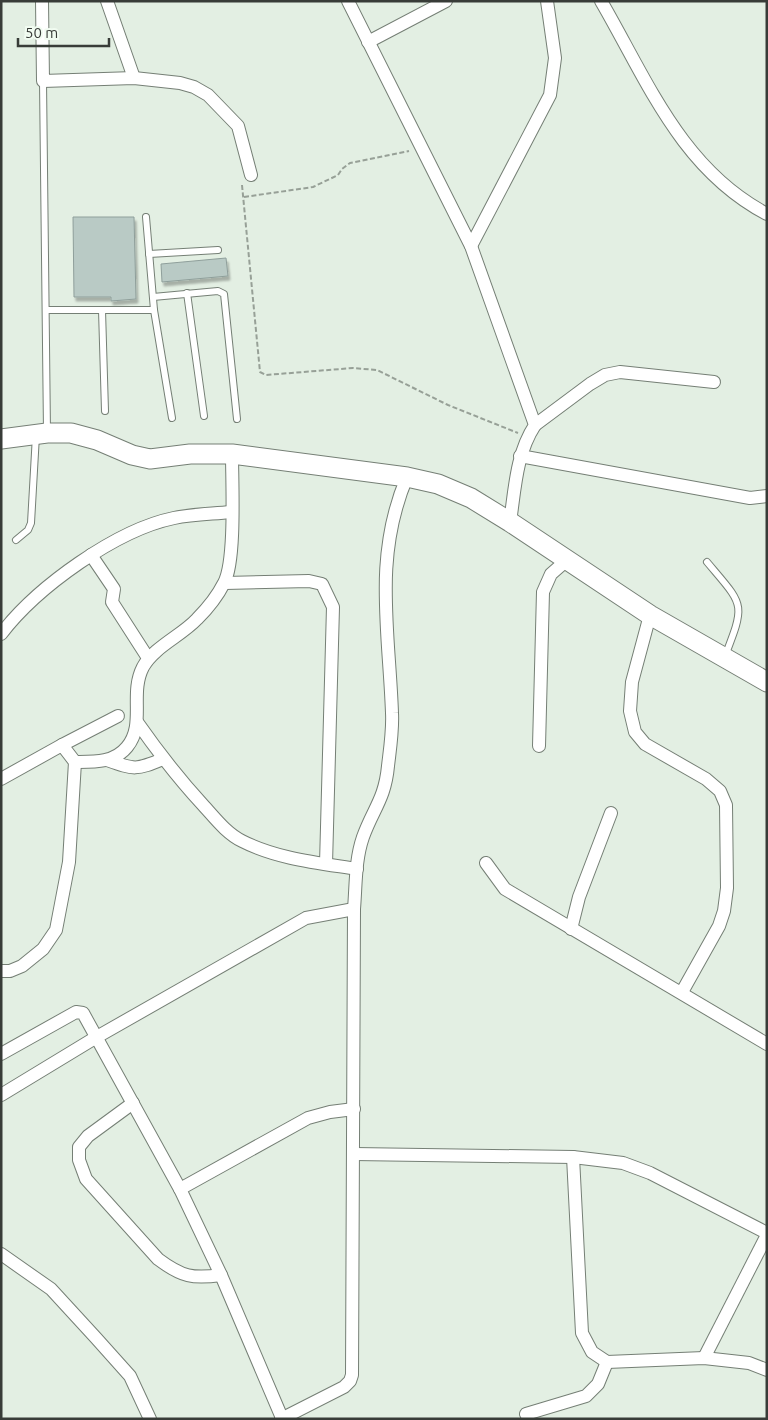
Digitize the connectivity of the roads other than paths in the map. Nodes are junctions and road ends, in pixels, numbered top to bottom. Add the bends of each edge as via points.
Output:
1 (42, 1) edge
2 (107, 1) edge
3 (348, 1) edge
4 (446, 1) edge
5 (547, 1) edge
6 (601, 1) edge
7 (368, 42) junction
8 (134, 78) junction
9 (44, 82) junction
10 (247, 178) road end
11 (767, 214) edge
12 (146, 217) dead end
13 (472, 246) junction
14 (218, 250) dead end
15 (149, 254) junction
16 (187, 293) junction
17 (153, 297) junction
18 (46, 310) junction
19 (102, 310) junction
20 (154, 310) junction
21 (714, 382) dead end
22 (104, 411) dead end
23 (204, 416) dead end
24 (172, 418) dead end
25 (237, 419) dead end
26 (535, 425) junction
27 (42, 433) junction
28 (1, 439) edge
29 (232, 454) junction
30 (520, 456) junction
31 (407, 477) junction
32 (767, 496) edge
33 (231, 512) junction
34 (510, 522) junction
35 (16, 540) dead end
36 (91, 555) junction
37 (568, 560) junction
38 (707, 562) dead end
39 (225, 582) junction
40 (650, 616) junction
41 (1, 634) edge
42 (148, 658) junction
43 (724, 658) junction
44 (767, 682) edge
45 (118, 716) dead end
46 (137, 722) junction
47 (62, 745) junction
48 (539, 746) dead end
49 (163, 759) junction
50 (107, 760) junction
51 (75, 762) junction
52 (1, 779) edge
53 (611, 813) dead end
54 (486, 863) dead end
55 (326, 864) junction
56 (356, 869) junction
57 (354, 908) junction
58 (571, 929) junction
59 (1, 971) edge
60 (682, 992) junction
61 (95, 1038) junction
62 (767, 1044) edge
63 (1, 1054) edge
64 (1, 1095) edge
65 (133, 1104) junction
66 (354, 1109) junction
67 (354, 1154) junction
68 (573, 1157) junction
69 (180, 1189) junction
70 (767, 1234) edge
71 (1, 1254) edge
72 (222, 1275) junction
73 (704, 1358) junction
74 (607, 1362) junction
75 (767, 1370) edge
76 (526, 1414) dead end
77 (150, 1419) edge
78 (282, 1419) edge

1 - 9 street
2 - 8 street
3 - 7 street
4 - 7 street
5 - 13 street via 555,58 550,95
6 - 11 street via 667,120 691,154 728,188
7 - 13 street
8 - 9 street
8 - 10 street via 180,83 208,95 238,126
9 - 18 lane
12 - 15 lane
13 - 26 street
14 - 15 lane
15 - 17 lane
16 - 17 lane
16 - 23 lane
16 - 25 lane via 218,291 224,294
17 - 20 lane
18 - 19 lane
18 - 27 lane
19 - 20 lane
19 - 22 lane
20 - 24 lane
21 - 26 street via 620,372 605,375
26 - 30 street
27 - 28 street
27 - 29 street via 71,433 150,459 190,454
27 - 35 lane via 31,523
29 - 31 street
29 - 33 street
30 - 32 street via 750,498
30 - 34 street
31 - 34 street via 438,484 471,498
31 - 56 street via 397,501 384,585 392,715 388,768 385,791 363,836
33 - 36 street via 173,518 142,528
33 - 39 street via 230,557
34 - 37 street
36 - 41 street via 33,599
36 - 42 street via 114,588 112,602
37 - 40 street
37 - 48 street via 551,574 542,592
38 - 43 lane via 734,594 739,605 738,622
39 - 42 street via 197,619
39 - 55 street via 310,581 322,584 333,607
40 - 43 street
40 - 60 street via 632,682 630,711 635,732 646,744 706,779 720,791 726,805 728,888 724,911
42 - 46 street via 137,682
43 - 44 street
45 - 47 street
46 - 49 street
46 - 50 street via 135,738 121,754
47 - 51 street
47 - 52 street
49 - 50 street via 139,769
49 - 55 street via 225,830 240,841 299,860
50 - 51 street
51 - 59 street via 69,862 56,930 43,949 22,966
53 - 58 street via 579,897
54 - 58 street via 505,889
55 - 56 street
56 - 57 street
57 - 61 street via 306,918
57 - 66 street
58 - 60 street
60 - 62 street
61 - 63 street via 83,1013 76,1012
61 - 64 street
61 - 65 street
65 - 69 street
65 - 72 street via 88,1136 79,1147 79,1160 86,1178 158,1259 172,1270 198,1278
66 - 67 street
66 - 69 street via 308,1118
67 - 68 street
67 - 78 street via 352,1375 344,1387
68 - 70 street via 623,1163 650,1173
68 - 74 street via 582,1333 592,1352
69 - 72 street
70 - 73 street
71 - 77 street via 51,1289 96,1338 130,1376
72 - 78 street
73 - 74 street
73 - 75 street via 749,1363
74 - 76 street via 598,1384 586,1396

